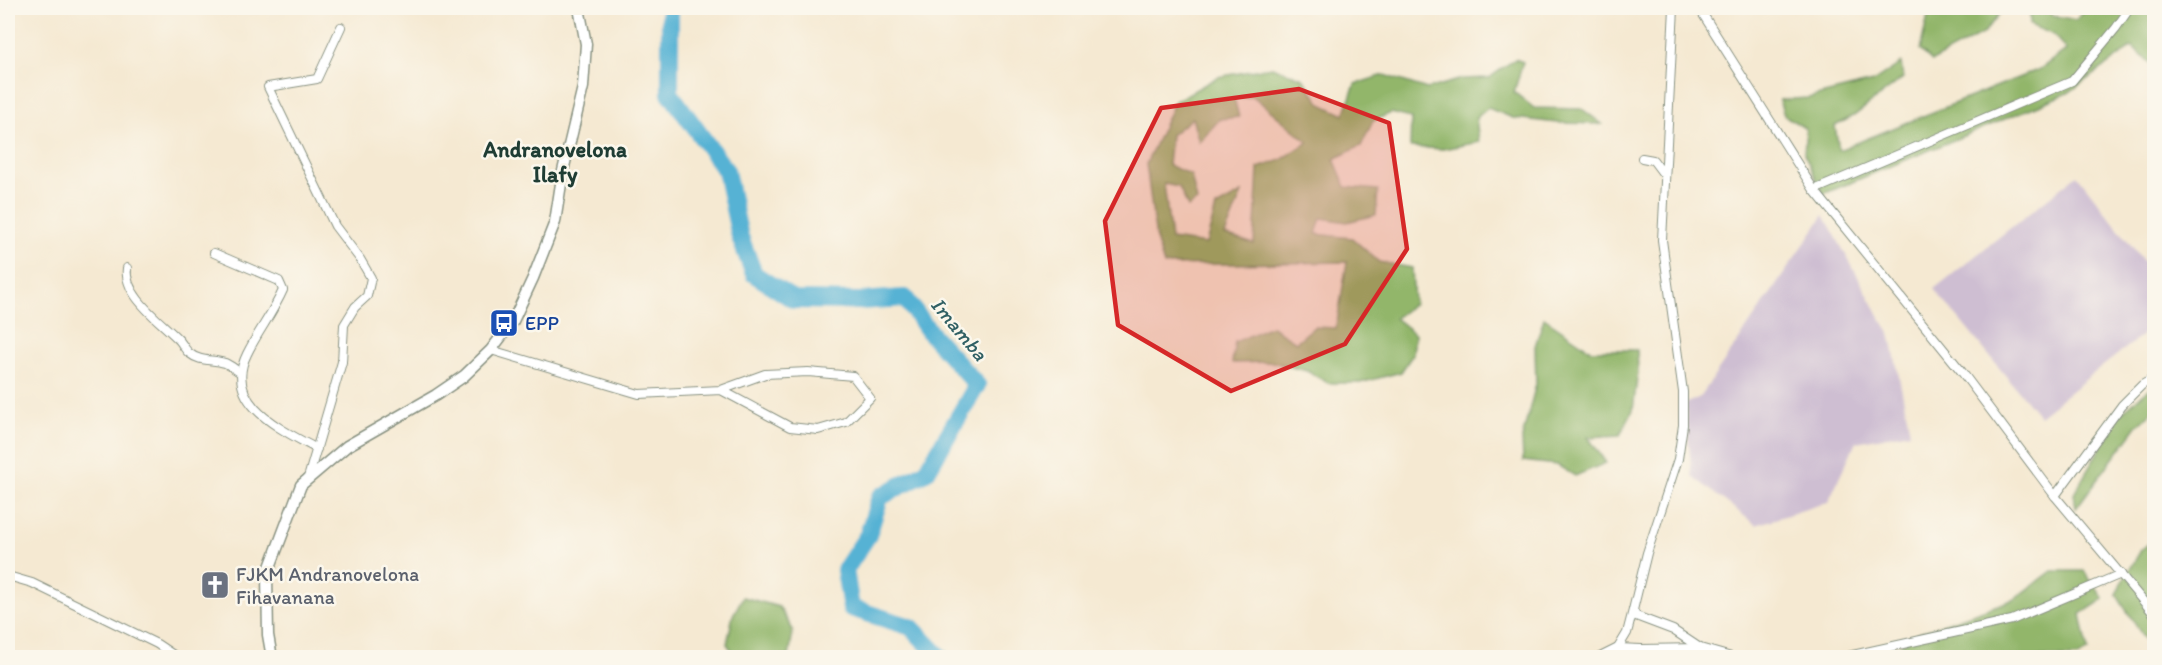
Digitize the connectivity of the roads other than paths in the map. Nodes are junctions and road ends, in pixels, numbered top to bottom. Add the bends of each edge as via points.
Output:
1 (579, 8) edge
2 (1674, 8) edge
3 (1699, 8) edge
4 (2130, 8) edge
5 (342, 27) dead end
6 (1641, 158) dead end
7 (1665, 176) junction
8 (1814, 190) junction
9 (214, 253) dead end
10 (127, 268) dead end
11 (491, 350) junction
12 (241, 373) junction
13 (2154, 378) edge
14 (721, 390) junction
15 (317, 449) junction
16 (308, 478) junction
17 (2055, 496) junction
18 (2121, 574) junction
19 (8, 576) edge
20 (1633, 610) junction
21 (2154, 614) edge
22 (1618, 648) junction
23 (1700, 648) junction
24 (178, 657) edge
25 (272, 657) edge
26 (1598, 657) edge
27 (1735, 657) edge
28 (1839, 657) edge

1 - 11 street via 586,44 583,87 562,171 555,222 513,321
2 - 7 street
3 - 8 street
4 - 8 street via 2072,81
5 - 15 street via 317,79 268,87 335,226 371,278 367,296 344,325 342,362
6 - 7 street via 1653,160
7 - 20 street via 1662,240 1683,392 1683,425 1677,459
8 - 17 street via 1962,372
9 - 12 street via 279,281 283,290 246,355
10 - 12 street via 130,287 188,352 204,361 226,363
11 - 14 street via 639,393
11 - 16 street via 464,376 346,446
12 - 15 street via 243,390 267,421
13 - 17 street via 2122,405
14 - 14 street via 790,427 818,430 846,422 870,398 853,376 808,372 765,374
15 - 16 street
16 - 25 street via 301,485 267,575
17 - 18 street
18 - 21 street
18 - 28 street via 2012,620
19 - 24 street via 32,583
20 - 22 street
20 - 23 street via 1636,616 1673,630
22 - 23 street
22 - 26 street
23 - 27 street

